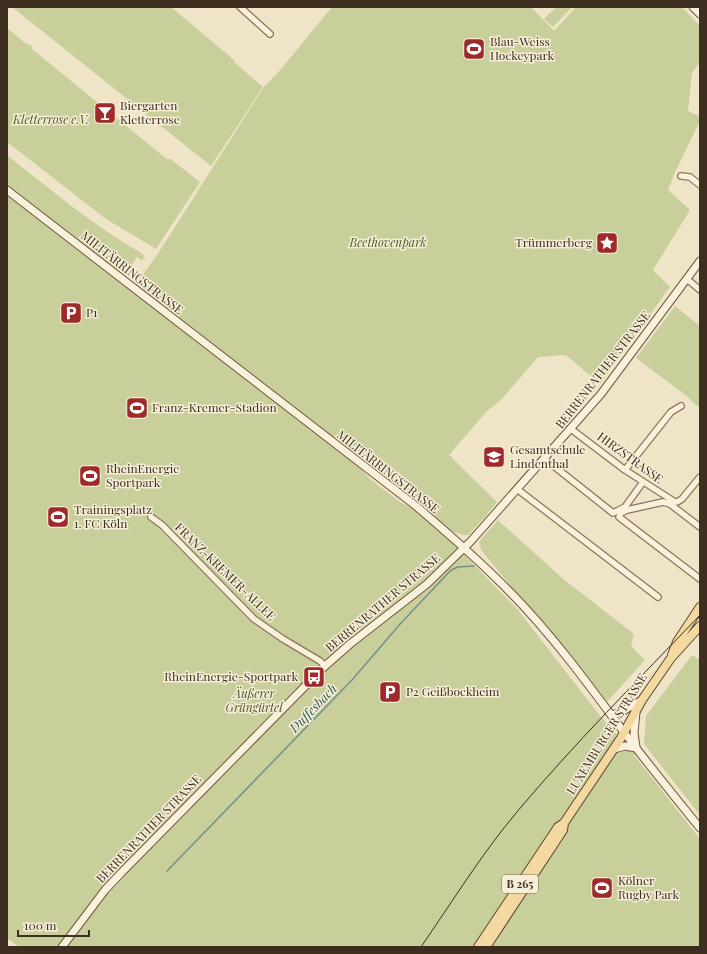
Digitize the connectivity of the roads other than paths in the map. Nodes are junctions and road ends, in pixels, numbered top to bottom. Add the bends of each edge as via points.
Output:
1 (240, 7) edge
2 (693, 7) edge
3 (700, 14) edge
4 (270, 34) dead end
5 (681, 176) dead end
6 (700, 185) edge
7 (7, 190) edge
8 (700, 261) edge
9 (687, 279) junction
10 (700, 290) edge
11 (681, 406) dead end
12 (571, 429) junction
13 (545, 459) junction
14 (625, 470) junction
15 (700, 477) edge
16 (643, 482) junction
17 (517, 490) junction
18 (151, 517) dead end
19 (700, 527) edge
20 (464, 548) junction
21 (700, 579) edge
22 (658, 597) dead end
23 (700, 607) edge
24 (700, 626) edge
25 (671, 658) junction
26 (325, 666) junction
27 (642, 700) junction
28 (636, 710) junction
29 (611, 715) junction
30 (624, 733) junction
31 (636, 748) junction
32 (614, 749) junction
33 (564, 822) junction
34 (700, 828) edge
35 (62, 947) edge
36 (478, 947) edge
37 (486, 947) edge

1 - 4 street
2 - 3 main road
5 - 6 street via 690,177
7 - 20 main road, MILITÄRRINGSTRASSE via 416,506
8 - 9 main road, BERRENRATHER STRASSE
9 - 10 street
9 - 12 main road, BERRENRATHER STRASSE via 614,378
11 - 14 street via 671,412
12 - 13 main road, BERRENRATHER STRASSE
12 - 14 street, HIRZSTRASSE
13 - 16 street via 614,513 625,507
13 - 17 main road, BERRENRATHER STRASSE
14 - 16 street, HIRZSTRASSE
15 - 16 street, HIRZSTRASSE via 677,502
17 - 20 main road, BERRENRATHER STRASSE
17 - 22 street
18 - 26 street, FRANZ-KREMER-ALLEE via 162,525 254,619
19 - 21 street via 670,504 661,502 626,510 619,517
20 - 26 main road, BERRENRATHER STRASSE via 427,584
20 - 29 main road, MILITÄRRINGSTRASSE via 535,619
23 - 25 main road, LUXEMBURGER STRASSE / B 265 via 677,642
24 - 25 main road, LUXEMBURGER STRASSE / B 265
25 - 27 main road, LUXEMBURGER STRASSE / B 265
26 - 35 main road, BERRENRATHER STRASSE via 105,890
27 - 28 main road, LUXEMBURGER STRASSE / B 265
27 - 29 main road
28 - 30 main road, LUXEMBURGER STRASSE / B 265
28 - 31 main road
29 - 30 main road, MILITÄRRINGSTRASSE
30 - 31 main road, MILITÄRRINGSTRASSE
30 - 32 main road, LUXEMBURGER STRASSE / B 265
31 - 32 main road via 625,746
31 - 34 main road, MILITÄRRINGSTRASSE
32 - 33 main road, LUXEMBURGER STRASSE / B 265
33 - 36 main road, LUXEMBURGER STRASSE / B 265 via 558,827
33 - 37 main road, LUXEMBURGER STRASSE / B 265 via 563,830

